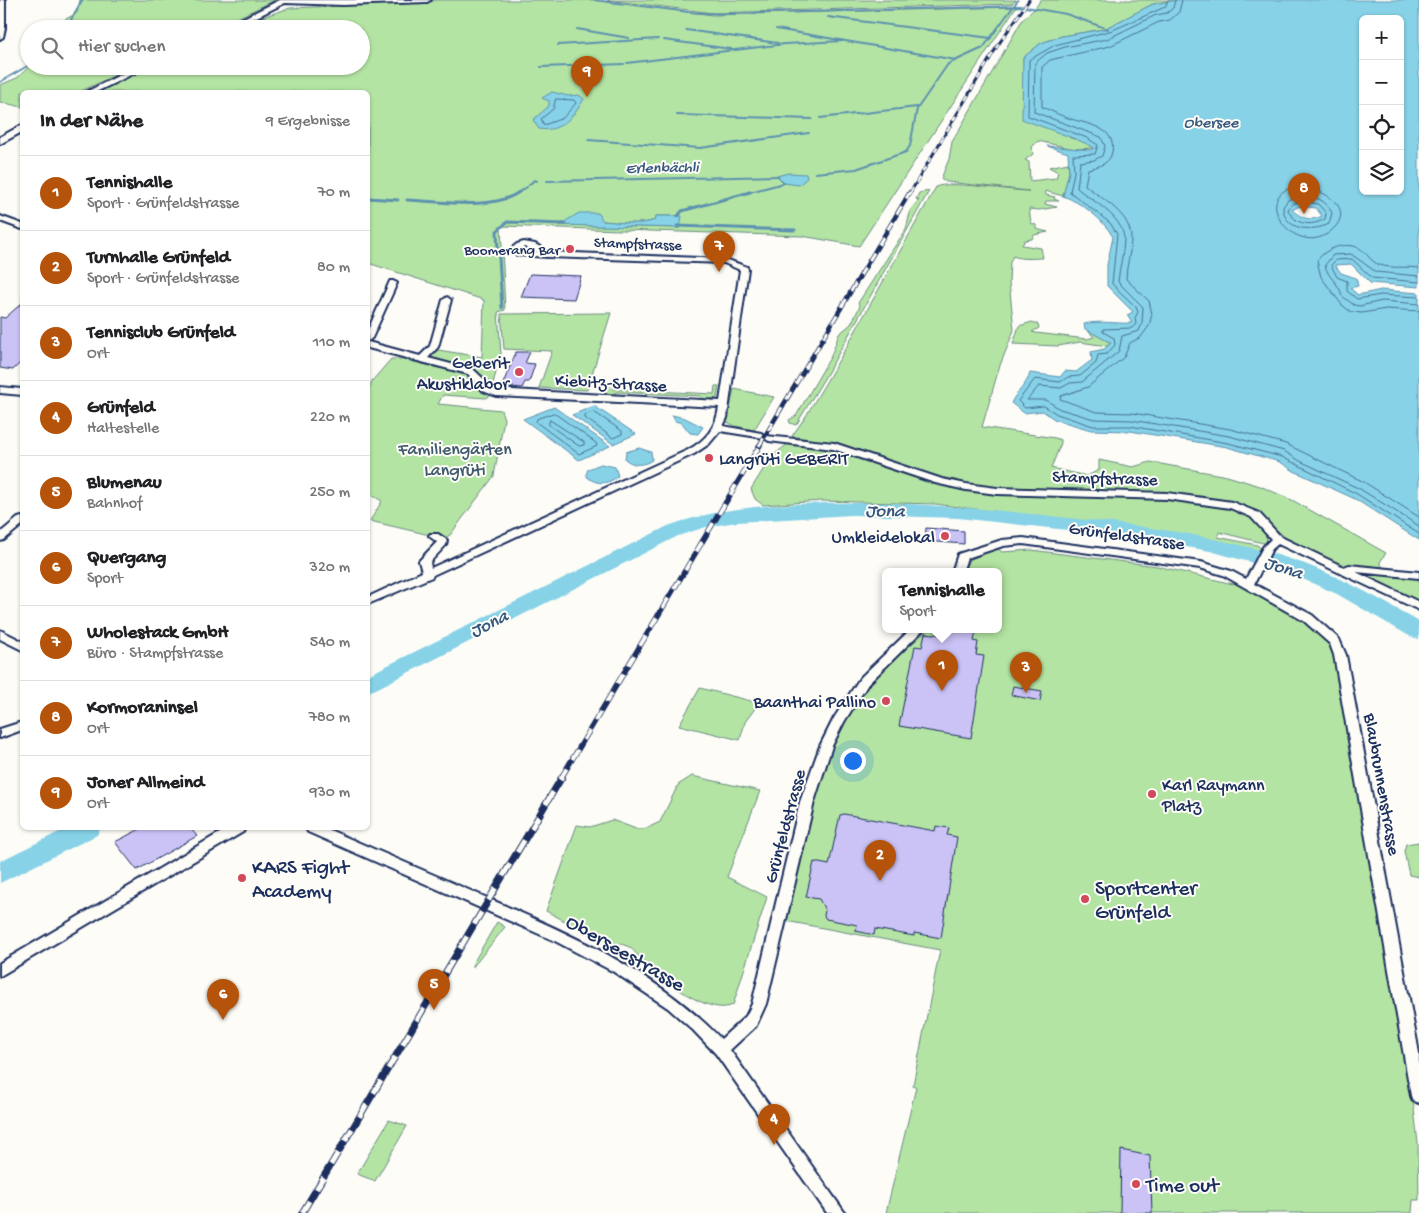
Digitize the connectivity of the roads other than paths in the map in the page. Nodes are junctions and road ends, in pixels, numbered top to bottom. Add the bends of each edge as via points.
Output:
1 (2, 0) edge
2 (428, 0) edge
3 (285, 1) edge
4 (1, 12) edge
5 (244, 20) edge
6 (0, 37) edge
7 (126, 75) edge
8 (94, 90) edge
9 (20, 129) edge
10 (0, 141) edge
11 (0, 218) edge
12 (20, 226) edge
13 (548, 255) dead end
14 (393, 283) dead end
15 (447, 300) dead end
16 (370, 334) edge
17 (370, 346) edge
18 (422, 359) junction
19 (0, 390) edge
20 (20, 392) edge
21 (724, 404) junction
22 (718, 428) junction
23 (20, 522) edge
24 (434, 536) dead end
25 (0, 538) edge
26 (1277, 539) junction
27 (1340, 567) junction
28 (958, 568) edge
29 (428, 575) junction
30 (1419, 575) edge
31 (1248, 585) junction
32 (370, 600) edge
33 (1419, 606) edge
34 (914, 633) edge
35 (0, 634) edge
36 (20, 645) edge
37 (20, 727) edge
38 (0, 734) edge
39 (235, 830) edge
40 (318, 830) edge
41 (0, 970) edge
42 (720, 1048) junction
43 (1419, 1096) edge
44 (838, 1213) edge

1 - 4 street
2 - 3 main road
3 - 5 main road
4 - 6 street
7 - 8 main road
9 - 10 main road
11 - 12 street
13 - 21 street, Stampfstrasse via 719,260 741,267 744,271
14 - 16 street
15 - 18 street via 434,347
17 - 18 street
18 - 21 street, Kiebitz-Strasse via 471,372 482,387 496,393
19 - 20 street
21 - 22 street, Stampfstrasse
22 - 26 street, Stampfstrasse via 834,446 966,487 997,491 1167,496 1232,505 1256,515
22 - 29 street via 711,438 691,452
23 - 25 street
24 - 29 street via 442,540 424,561
26 - 27 street, Stampfstrasse
26 - 31 street via 1268,548
27 - 30 street
27 - 33 street, Stampfstrasse
28 - 31 street, Grünfeldstrasse via 962,556 1002,543 1023,541 1191,562 1227,573
29 - 32 street
31 - 43 street, Blaubrunnenstrasse via 1308,618 1334,642 1340,655
34 - 42 street, Grünfeldstrasse via 864,681 834,729 808,802 759,1004 751,1021
35 - 36 street
37 - 38 street
39 - 41 street
40 - 42 street, Oberseestrasse via 557,936 619,968 677,1005 701,1025
42 - 44 street, Oberseestrasse

